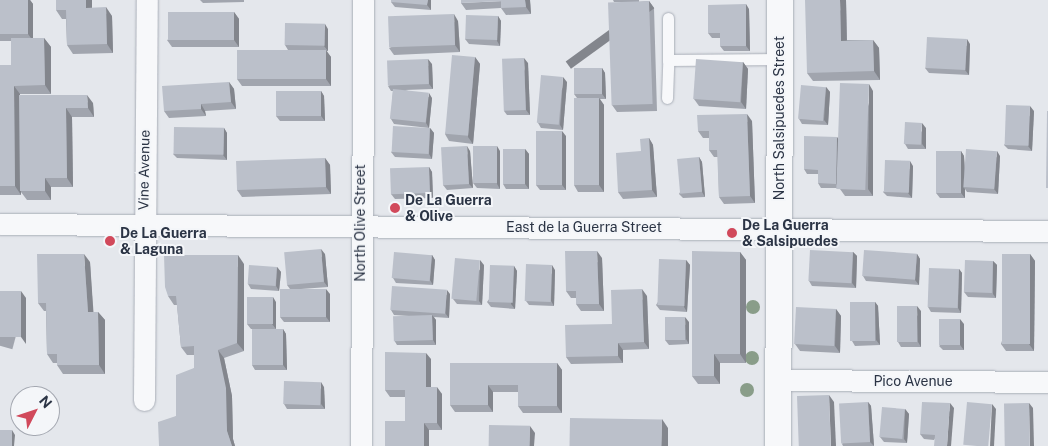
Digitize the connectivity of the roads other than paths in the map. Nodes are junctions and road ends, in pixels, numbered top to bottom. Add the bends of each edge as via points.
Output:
1 (147, 0) edge
2 (363, 0) edge
3 (780, 0) edge
4 (668, 18) dead end
5 (780, 59) junction
6 (668, 60) junction
7 (667, 98) dead end
8 (0, 224) edge
9 (144, 225) junction
10 (359, 225) junction
11 (778, 229) junction
12 (1048, 230) edge
13 (778, 380) junction
14 (1048, 382) edge
15 (144, 400) dead end
16 (361, 446) edge
17 (778, 446) edge

1 - 9 street, Vine Avenue
2 - 10 street, North Olive Street
3 - 5 street, North Salsipuedes Street
4 - 6 lane
5 - 6 lane
5 - 11 street, North Salsipuedes Street
6 - 7 lane
8 - 9 street, East de la Guerra Street
9 - 10 street, East de la Guerra Street
9 - 15 street, Vine Avenue
10 - 11 street, East de la Guerra Street
10 - 16 street, North Olive Street
11 - 12 street, East de la Guerra Street
11 - 13 street, North Salsipuedes Street
13 - 14 street, Pico Avenue
13 - 17 street, North Salsipuedes Street

